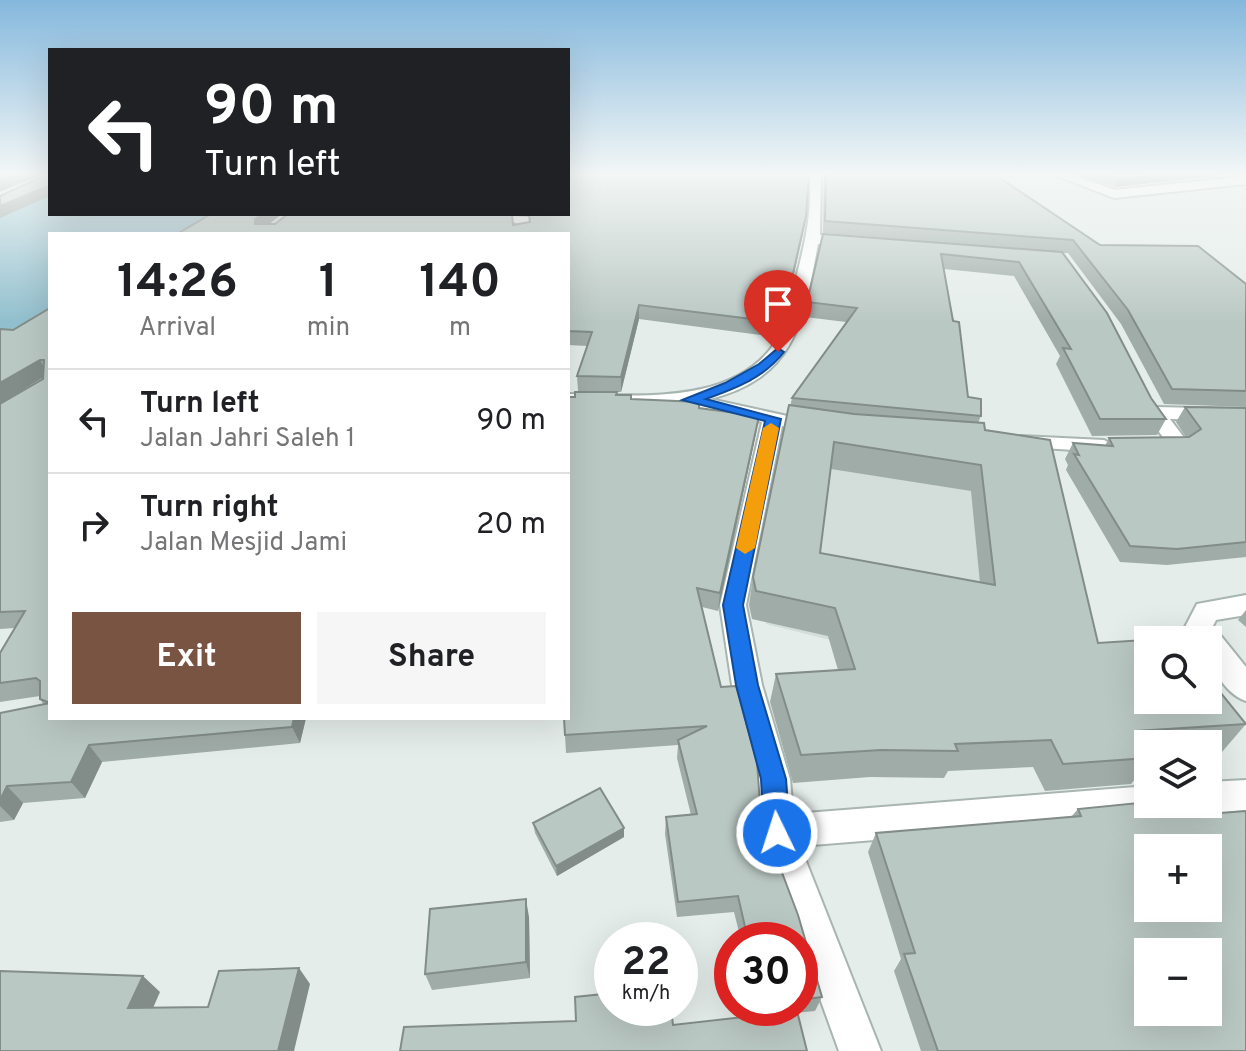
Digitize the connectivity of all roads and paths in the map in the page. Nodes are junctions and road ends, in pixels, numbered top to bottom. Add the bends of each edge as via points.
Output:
1 (812, 223) edge
2 (811, 239) junction
3 (871, 243) edge
4 (570, 400) edge
5 (689, 400) junction
6 (1246, 415) edge
7 (773, 419) junction
8 (844, 430) edge
9 (1006, 442) edge
10 (1122, 445) edge
11 (1150, 445) edge
12 (1246, 605) edge
13 (1246, 689) edge
14 (1246, 795) edge
15 (1222, 797) edge
16 (1134, 803) edge
17 (777, 833) junction
18 (860, 1051) edge

1 - 2 street
2 - 3 street
2 - 5 street via 791,331 778,352 764,367 730,386
4 - 5 street
5 - 7 street
6 - 11 street via 1152,406 1178,444
7 - 8 street
7 - 17 street via 733,605 747,685 773,779
9 - 10 street
12 - 13 street via 1207,611 1199,627
14 - 15 street
16 - 17 street
17 - 18 street

